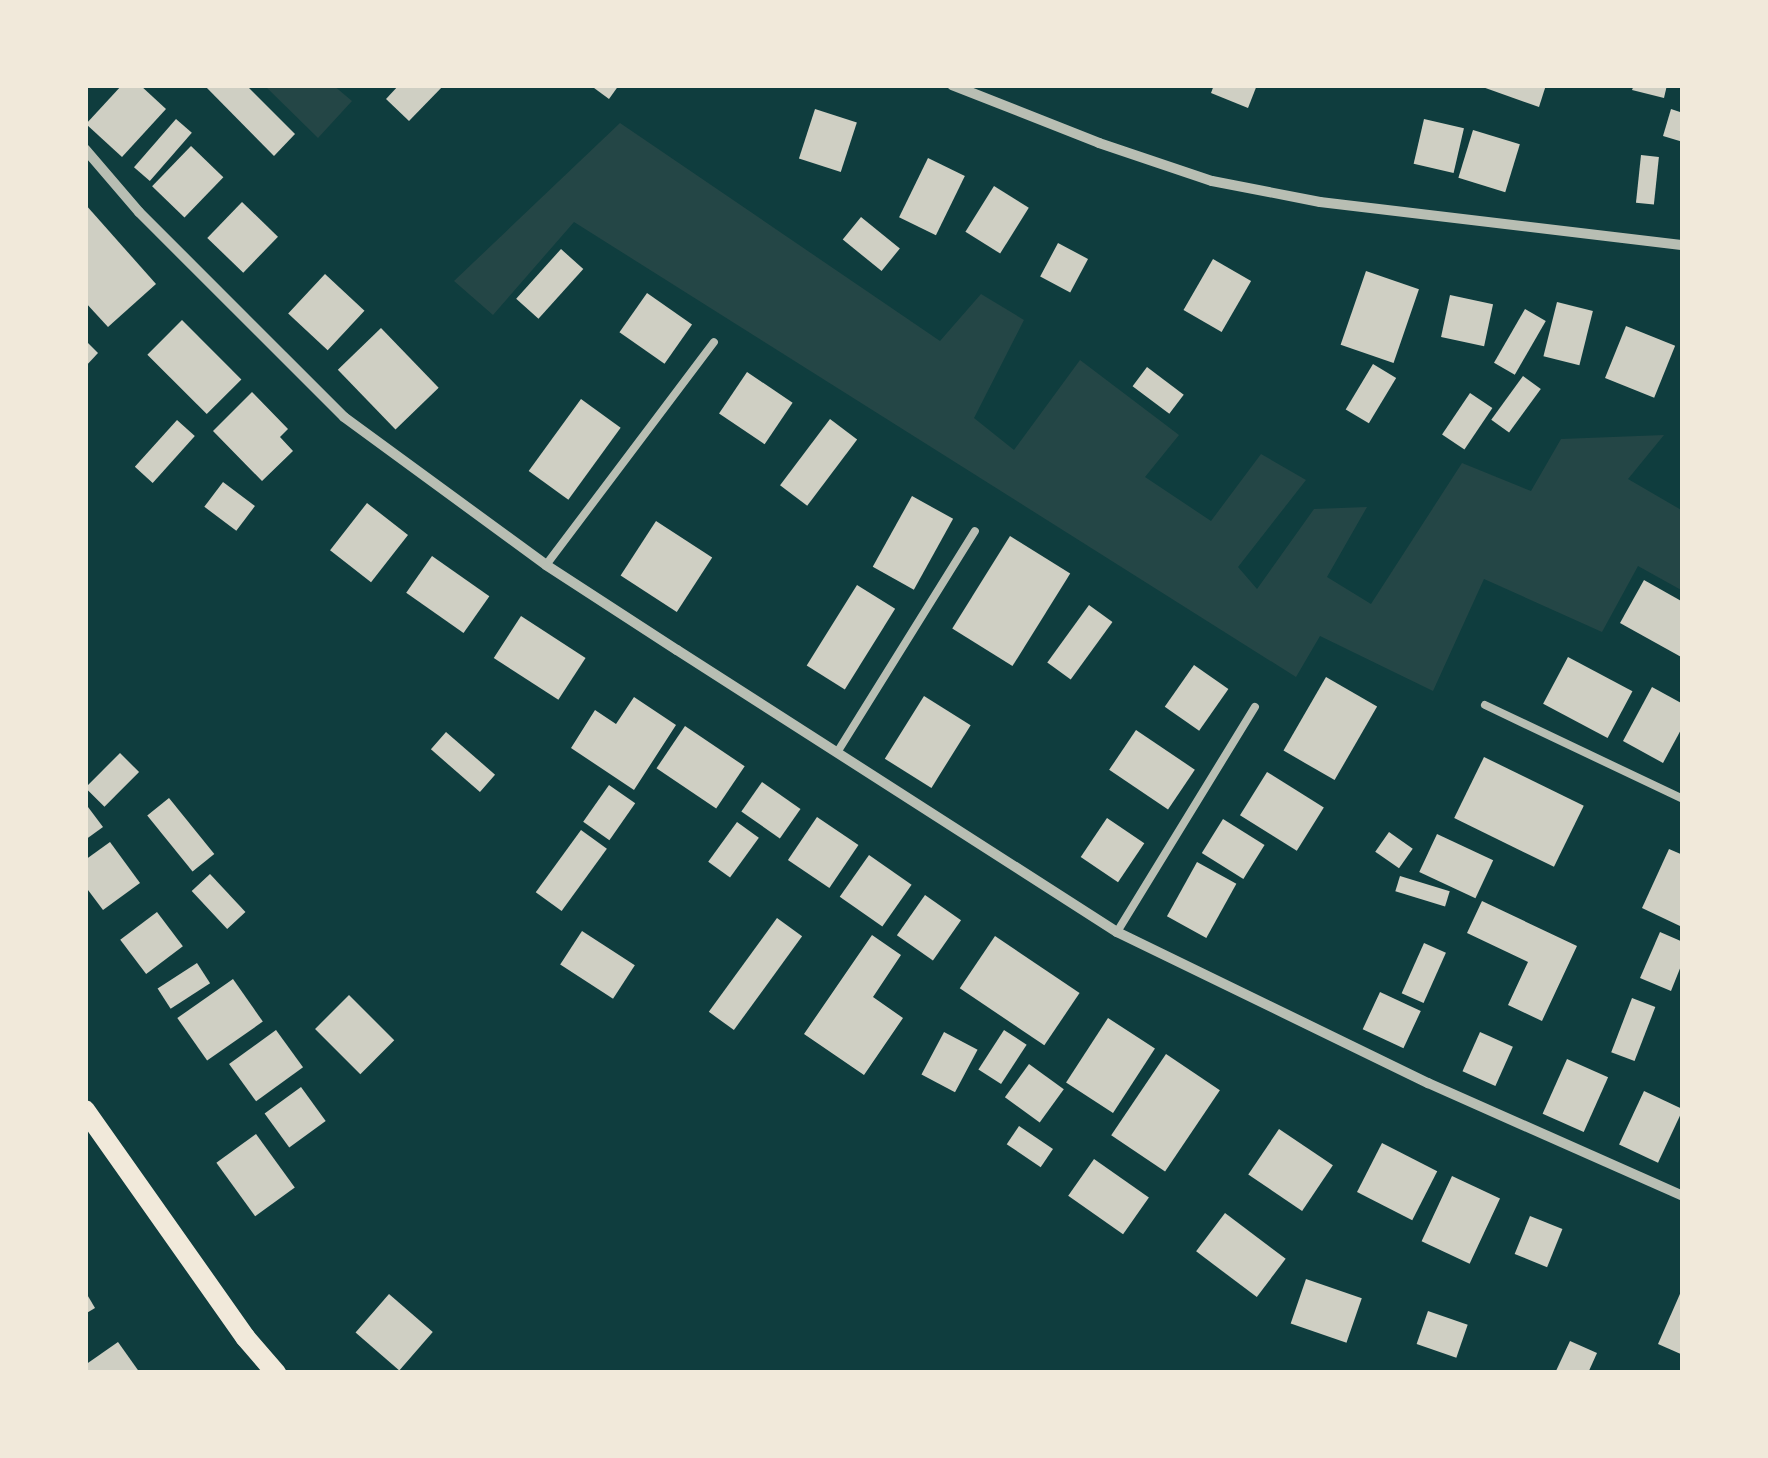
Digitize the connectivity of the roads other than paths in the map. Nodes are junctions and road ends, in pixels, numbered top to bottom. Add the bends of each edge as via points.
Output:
1 (952, 85) edge
2 (85, 149) edge
3 (1683, 246) edge
4 (714, 342) dead end
5 (975, 531) dead end
6 (546, 564) junction
7 (1485, 705) dead end
8 (1256, 707) dead end
9 (838, 751) junction
10 (1683, 800) edge
11 (1117, 932) junction
12 (85, 1110) edge
13 (1683, 1196) edge
14 (276, 1373) edge

1 - 3 street via 1212,181 1320,202
2 - 6 street via 139,212 344,416
4 - 6 lane
5 - 9 lane
6 - 9 street
7 - 10 lane
8 - 11 lane
9 - 11 street
11 - 13 street via 1428,1084
12 - 14 main road via 244,1338

